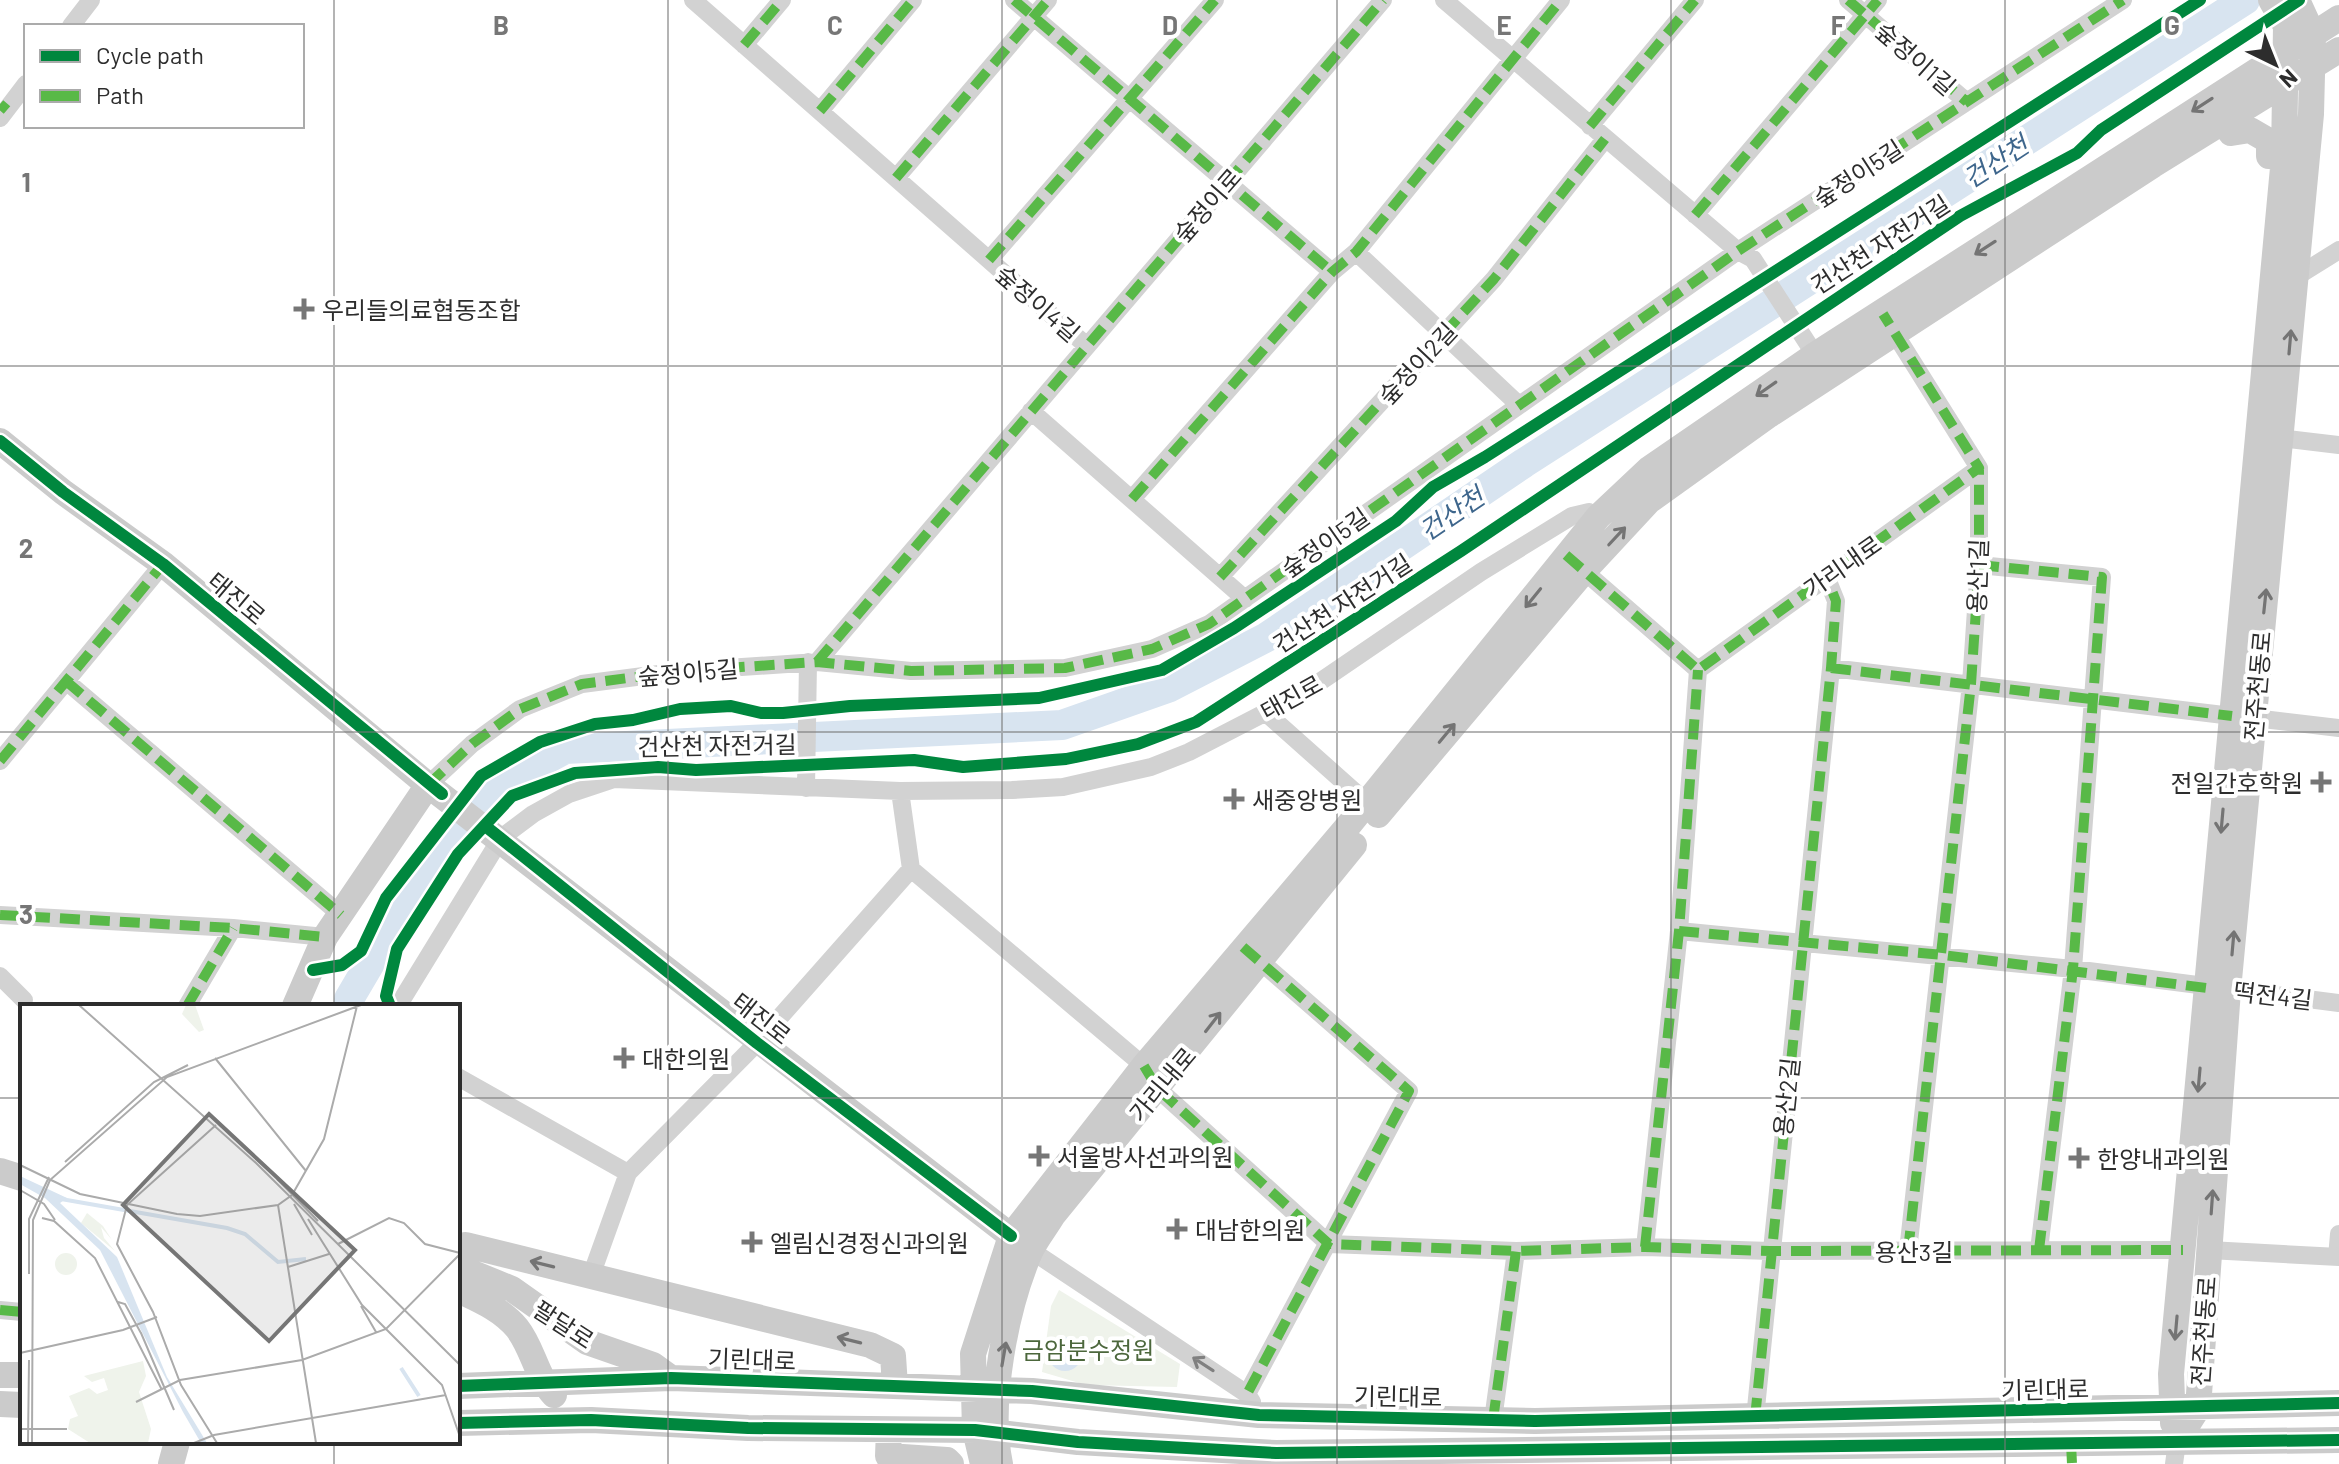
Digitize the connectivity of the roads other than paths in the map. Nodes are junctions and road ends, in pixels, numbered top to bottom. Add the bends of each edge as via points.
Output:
1 (91, 0) edge
2 (693, 0) edge
3 (782, 0) edge
4 (913, 0) edge
5 (1014, 0) edge
6 (1048, 0) edge
7 (1215, 0) edge
8 (1383, 0) edge
9 (1444, 0) edge
10 (1561, 0) edge
11 (1695, 0) edge
12 (1848, 0) edge
13 (2123, 0) edge
14 (2271, 0) edge
15 (1872, 7) edge
16 (1033, 17) junction
17 (2339, 18) edge
18 (73, 24) edge
19 (2298, 25) edge
20 (744, 45) junction
21 (2339, 50) edge
22 (1510, 59) junction
23 (2312, 67) junction
24 (2287, 80) junction
25 (24, 86) edge
26 (1129, 99) junction
27 (1967, 102) junction
28 (2, 111) edge
29 (820, 111) junction
30 (2223, 121) junction
31 (1590, 126) junction
32 (1605, 139) junction
33 (2284, 157) junction
34 (896, 178) junction
35 (1226, 182) junction
36 (2280, 207) junction
37 (1695, 215) junction
38 (2339, 250) edge
39 (1356, 252) junction
40 (1746, 255) junction
41 (989, 260) junction
42 (1332, 272) junction
43 (2296, 277) junction
44 (1889, 324) junction
45 (1444, 334) junction
46 (1087, 346) junction
47 (1817, 358) junction
48 (1519, 405) junction
49 (1031, 411) junction
50 (2270, 437) junction
51 (0, 441) edge
52 (2339, 445) edge
53 (1979, 468) junction
54 (1132, 499) junction
55 (2250, 509) junction
56 (1598, 517) junction
57 (1575, 563) junction
58 (163, 564) junction
59 (1979, 565) junction
60 (1826, 576) junction
61 (1220, 577) junction
62 (1245, 599) junction
63 (812, 662) junction
64 (1831, 668) junction
65 (1698, 670) junction
66 (66, 681) junction
67 (1971, 684) junction
68 (2094, 697) junction
69 (1265, 712) junction
70 (2243, 717) junction
71 (2339, 728) edge
72 (0, 761) edge
73 (806, 781) junction
74 (435, 789) junction
75 (900, 791) junction
76 (1372, 808) junction
77 (495, 834) junction
78 (911, 869) junction
79 (341, 915) junction
80 (3, 918) edge
81 (233, 928) junction
82 (1679, 931) junction
83 (325, 937) junction
84 (1803, 944) junction
85 (1252, 954) junction
86 (1943, 955) junction
87 (2073, 969) junction
88 (0, 976) edge
89 (2218, 989) junction
90 (24, 1000) dead end
91 (2339, 1003) edge
92 (188, 1004) edge
93 (296, 1004) edge
94 (399, 1004) edge
95 (757, 1043) junction
96 (1144, 1066) junction
97 (460, 1078) edge
98 (1158, 1089) junction
99 (0, 1171) edge
100 (628, 1173) junction
101 (20, 1177) edge
102 (2339, 1234) edge
103 (1021, 1243) junction
104 (1329, 1244) junction
105 (1645, 1247) junction
106 (2039, 1250) junction
107 (2196, 1250) junction
108 (1516, 1251) junction
109 (1770, 1251) junction
110 (1908, 1251) junction
111 (460, 1252) edge
112 (2338, 1257) edge
113 (460, 1268) edge
114 (591, 1276) junction
115 (460, 1291) edge
116 (0, 1310) edge
117 (20, 1312) edge
118 (671, 1378) junction
119 (544, 1384) junction
120 (460, 1386) edge
121 (895, 1386) junction
122 (986, 1390) junction
123 (2339, 1403) edge
124 (0, 1404) edge
125 (1253, 1404) junction
126 (20, 1405) edge
127 (2198, 1408) junction
128 (2170, 1409) junction
129 (1755, 1418) junction
130 (591, 1420) junction
131 (1493, 1420) junction
132 (460, 1423) edge
133 (889, 1430) junction
134 (986, 1431) junction
135 (2339, 1440) edge
136 (1078, 1442) junction
137 (176, 1444) edge
138 (2071, 1453) edge
139 (2175, 1453) edge
140 (1770, 1455) edge
141 (1275, 1459) edge
142 (171, 1464) edge
143 (951, 1464) edge
144 (983, 1464) edge
145 (1000, 1464) edge
146 (1063, 1464) edge

1 - 18 street
2 - 20 street, 숲정이4길
3 - 20 street
4 - 29 street
5 - 16 street
6 - 16 street
7 - 26 street, 숲정이4길
8 - 35 street, 숲정이로
9 - 22 street
10 - 22 street
11 - 31 street
12 - 15 street, 숲정이1길
13 - 27 street, 숲정이5길
14 - 19 street
15 - 27 street, 숲정이1길
15 - 37 street
16 - 26 street
16 - 34 street
17 - 19 street, 가리내로
19 - 23 street, 전주천동로
19 - 24 street, 전주천동로
19 -> 44 street, 가리내로
20 - 29 street, 숲정이4길
21 - 23 street, 가리내로
22 - 31 street
22 - 39 street
23 - 24 street, 가리내로
23 - 43 street, 전주천동로
24 - 30 street, 가리내로
24 - 33 street, 전주천동로
25 - 28 street
26 - 35 street
26 - 41 street, 숲정이4길
27 - 40 street, 숲정이5길
29 - 34 street, 숲정이4길
30 - 33 street via 2231,133 2250,130 2269,141 2269,156
30 - 44 street, 가리내로
31 - 32 street
32 - 37 street
32 - 45 street, 숲정이2길
33 - 36 street, 전주천동로
34 - 41 street, 숲정이4길
35 - 42 street
35 - 46 street, 숲정이로
36 - 50 street, 전주천동로
36 - 55 street via 2261,238 2240,506
37 - 40 street
38 - 43 street
39 - 42 street
39 - 45 street
40 - 47 street
40 - 48 street, 숲정이5길
41 - 46 street, 숲정이4길
42 - 54 street
50 -> 43 street, 전주천동로
44 - 47 street, 가리내로
44 - 53 street
45 - 48 street
45 - 61 street, 숲정이2길
46 - 49 street, 숲정이로
47 -> 56 street, 가리내로 via 1649,469
57 -> 47 street, 가리내로
48 - 62 street, 숲정이5길
49 - 54 street
49 - 63 street, 숲정이로
50 - 52 street
50 - 55 street, 전주천동로
70 -> 50 street, 전주천동로
51 - 58 street, 태진로
53 - 59 street, 용산1길
53 - 60 street, 가리내로
54 - 61 street
55 - 70 street, 전주천동로
56 - 57 street, 가리내로
56 - 69 street, 태진로 via 1589,512 1572,516 1305,692
57 - 65 street
57 - 76 street, 가리내로
58 - 66 street
58 - 74 street, 태진로
59 - 67 street, 용산1길
59 - 68 street via 2102,577
60 - 64 street via 1836,601
60 - 65 street, 가리내로
61 - 62 street
62 - 63 street, 숲정이5길 via 1209,624 1152,649 1065,668 911,671
63 - 73 street via 806,687
63 - 74 street, 숲정이5길 via 582,684 520,709 472,744
64 - 67 street
64 - 84 street, 용산2길
65 - 82 street
66 - 72 street
66 - 79 street
67 - 68 street
67 - 86 street, 용산1길
68 - 70 street
68 - 87 street
69 - 75 street, 태진로 via 1189,752 1107,779 1063,787
69 - 76 street
70 - 71 street
70 - 89 street, 전주천동로
73 - 75 street, 태진로
73 - 77 street, 태진로 via 614,779 569,794
74 - 77 street, 태진로
74 - 79 street
75 - 78 street
76 - 85 street, 가리내로
77 - 94 street, 태진로
77 - 95 street, 태진로
78 - 95 street, 태진로
78 - 96 street, 가리내로
79 - 83 street
80 - 81 street
81 - 83 street
81 - 92 street
82 - 84 street
82 - 105 street
83 - 93 street
84 - 86 street
84 - 109 street, 용산2길
85 - 96 street, 가리내로
98 -> 85 street, 가리내로
85 - 104 street via 1409,1091
86 - 87 street
86 - 110 street
87 - 89 street
87 - 106 street
88 - 90 street
89 - 91 street, 떡전4길
89 - 107 street, 전주천동로
95 - 100 street, 태진로
95 - 103 street, 태진로
96 - 98 street
96 - 103 street, 가리내로
97 - 100 street
98 - 103 street, 가리내로 via 1053,1215
98 - 104 street
99 - 101 street
100 - 114 street
102 - 112 street
103 - 122 street, 가리내로 via 973,1354
125 -> 103 street
104 - 108 street, 용산3길
104 - 125 street
105 - 108 street, 용산3길
105 - 109 street, 용산3길
106 - 107 street, 용산3길
106 - 110 street, 용산3길
107 - 112 street, 용산3길
107 - 127 street, 전주천동로
107 -> 128 street, 전주천동로
108 - 131 street
109 - 110 street, 용산3길
109 - 129 street
114 -> 111 street via 466,1245
113 - 118 street, 팔달로 via 512,1289 587,1342 653,1365
121 -> 114 street via 893,1356 870,1345
115 - 119 street, 팔달로 via 498,1310 519,1330
116 - 117 street
118 - 119 street, 기린대로
118 - 121 street, 기린대로
119 - 120 street, 기린대로
119 - 130 street, 팔달로 via 563,1404
121 - 122 street, 기린대로
122 - 125 street, 기린대로
122 - 134 street, 가리내로
123 - 127 street, 기린대로
124 - 126 street
125 - 131 street, 기린대로
127 - 128 street, 기린대로
127 - 139 street, 전주천동로
128 - 129 street, 기린대로
128 - 139 street, 전주천동로
129 - 131 street, 기린대로
130 - 132 street
130 - 133 street
133 - 134 street
133 - 143 street via 888,1456
134 - 136 street
134 - 144 street
134 - 145 street
135 - 139 street
136 - 141 street
136 - 146 street
137 - 142 street
138 - 139 street
138 - 140 street
140 - 141 street

